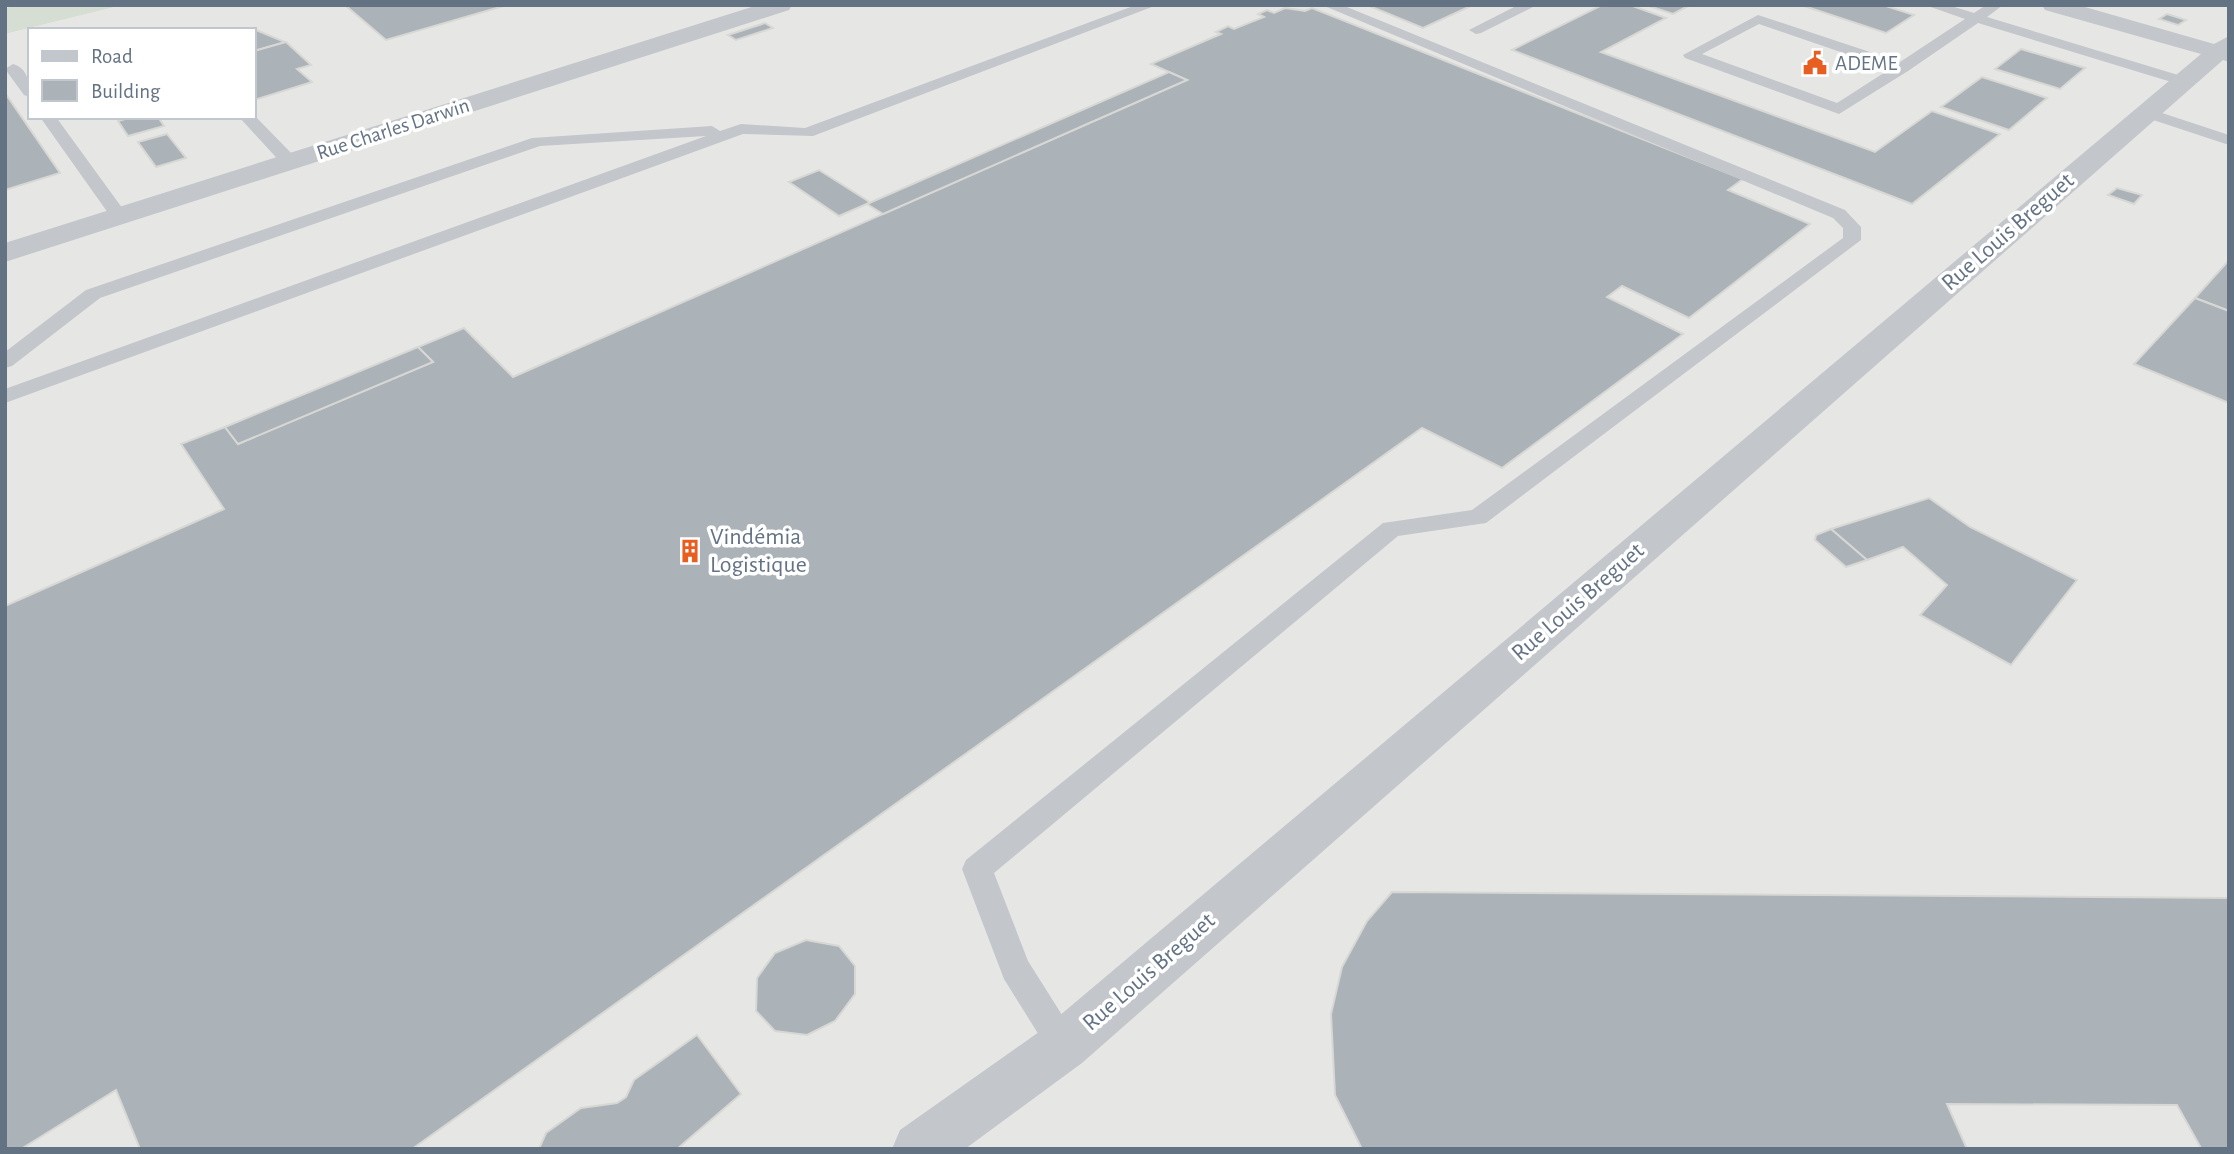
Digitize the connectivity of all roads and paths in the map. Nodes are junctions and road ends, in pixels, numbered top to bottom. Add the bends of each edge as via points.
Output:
1 (781, 5) edge
2 (1150, 5) edge
3 (1329, 5) edge
4 (1530, 5) edge
5 (1932, 5) edge
6 (1996, 5) edge
7 (2053, 5) edge
8 (1975, 19) junction
9 (1476, 30) dead end
10 (2225, 50) edge
11 (1903, 68) junction
12 (13, 69) dead end
13 (2183, 81) junction
14 (28, 89) edge
15 (2147, 113) junction
16 (49, 119) edge
17 (249, 119) edge
18 (741, 129) junction
19 (2229, 140) edge
20 (290, 162) junction
21 (119, 216) junction
22 (5, 253) edge
23 (5, 362) edge
24 (5, 396) edge
25 (1064, 1045) junction
26 (919, 1149) edge

1 - 20 street, Rue Charles Darwin
2 - 18 lane via 807,133
3 - 25 lane via 1839,214 1852,227 1853,240 1478,517 1391,529 976,869 1015,969
4 - 9 lane
5 - 8 lane
6 - 8 lane
7 - 10 street
8 - 11 lane
8 - 13 lane
10 - 13 street, Rue Louis Breguet
11 - 11 lane via 1839,109 1690,55 1758,19
12 - 14 lane
13 - 15 street, Rue Louis Breguet
15 - 19 lane
15 - 25 street, Rue Louis Breguet
16 - 21 lane
17 - 20 lane
18 - 23 lane via 538,142 93,294
18 - 24 lane
20 - 21 street, Rue Charles Darwin
21 - 22 street, Rue Charles Darwin
25 - 26 street, Rue Louis Breguet

